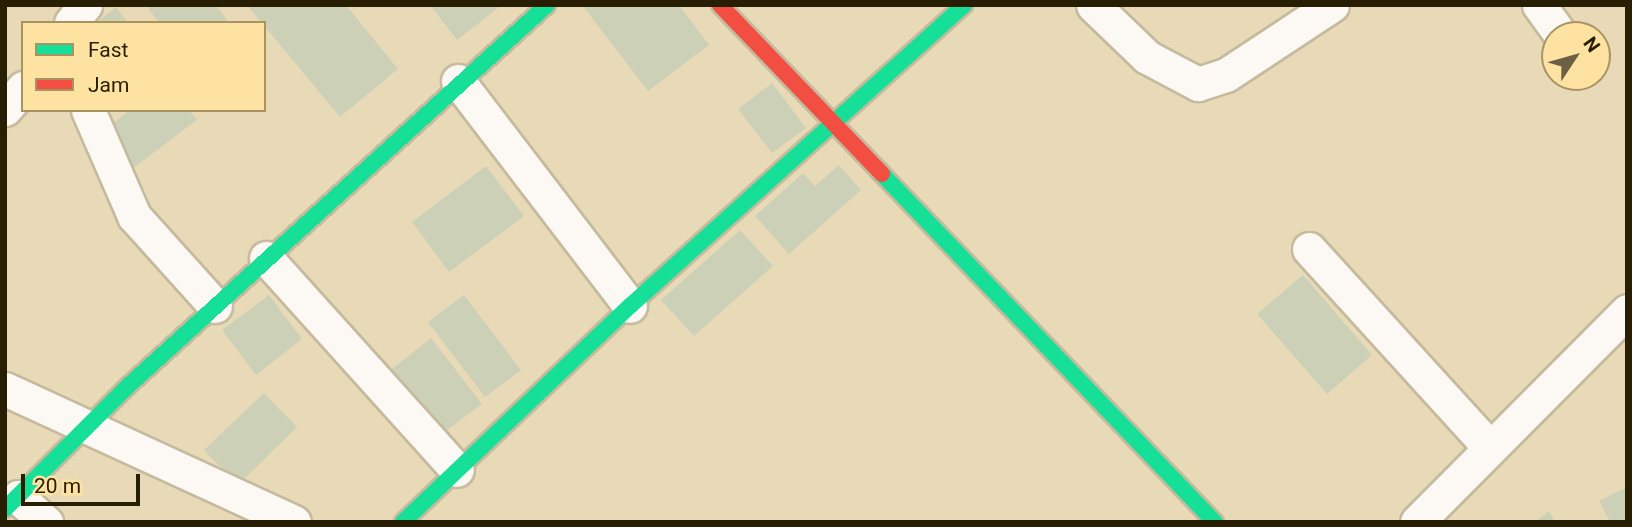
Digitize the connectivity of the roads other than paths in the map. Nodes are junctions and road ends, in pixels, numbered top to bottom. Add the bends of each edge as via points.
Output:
1 (85, 5) edge
2 (547, 5) edge
3 (720, 5) edge
4 (964, 5) edge
5 (1093, 5) edge
6 (1332, 5) edge
7 (1539, 5) edge
8 (73, 21) edge
9 (1551, 21) edge
10 (458, 81) junction
11 (21, 90) edge
12 (5, 109) edge
13 (89, 112) edge
14 (837, 125) junction
15 (1309, 249) dead end
16 (266, 258) junction
17 (215, 306) junction
18 (630, 306) junction
19 (1627, 311) edge
20 (5, 389) edge
21 (86, 430) junction
22 (1490, 448) junction
23 (457, 470) junction
24 (12, 503) edge
25 (46, 522) edge
26 (294, 522) edge
27 (403, 522) edge
28 (1215, 522) edge
29 (1417, 522) edge

1 - 8 street
2 - 10 street
3 - 14 street
4 - 14 street
5 - 6 street via 1147,57 1198,84 1226,75
7 - 9 street
10 - 16 street
10 - 18 street
11 - 12 street
13 - 17 street via 134,216
14 - 18 street
14 - 28 street
15 - 22 street
16 - 17 street
16 - 23 street
17 - 21 street
18 - 23 street
19 - 22 street
20 - 21 street
21 - 24 street
21 - 26 street
22 - 29 street
23 - 27 street
24 - 25 street

